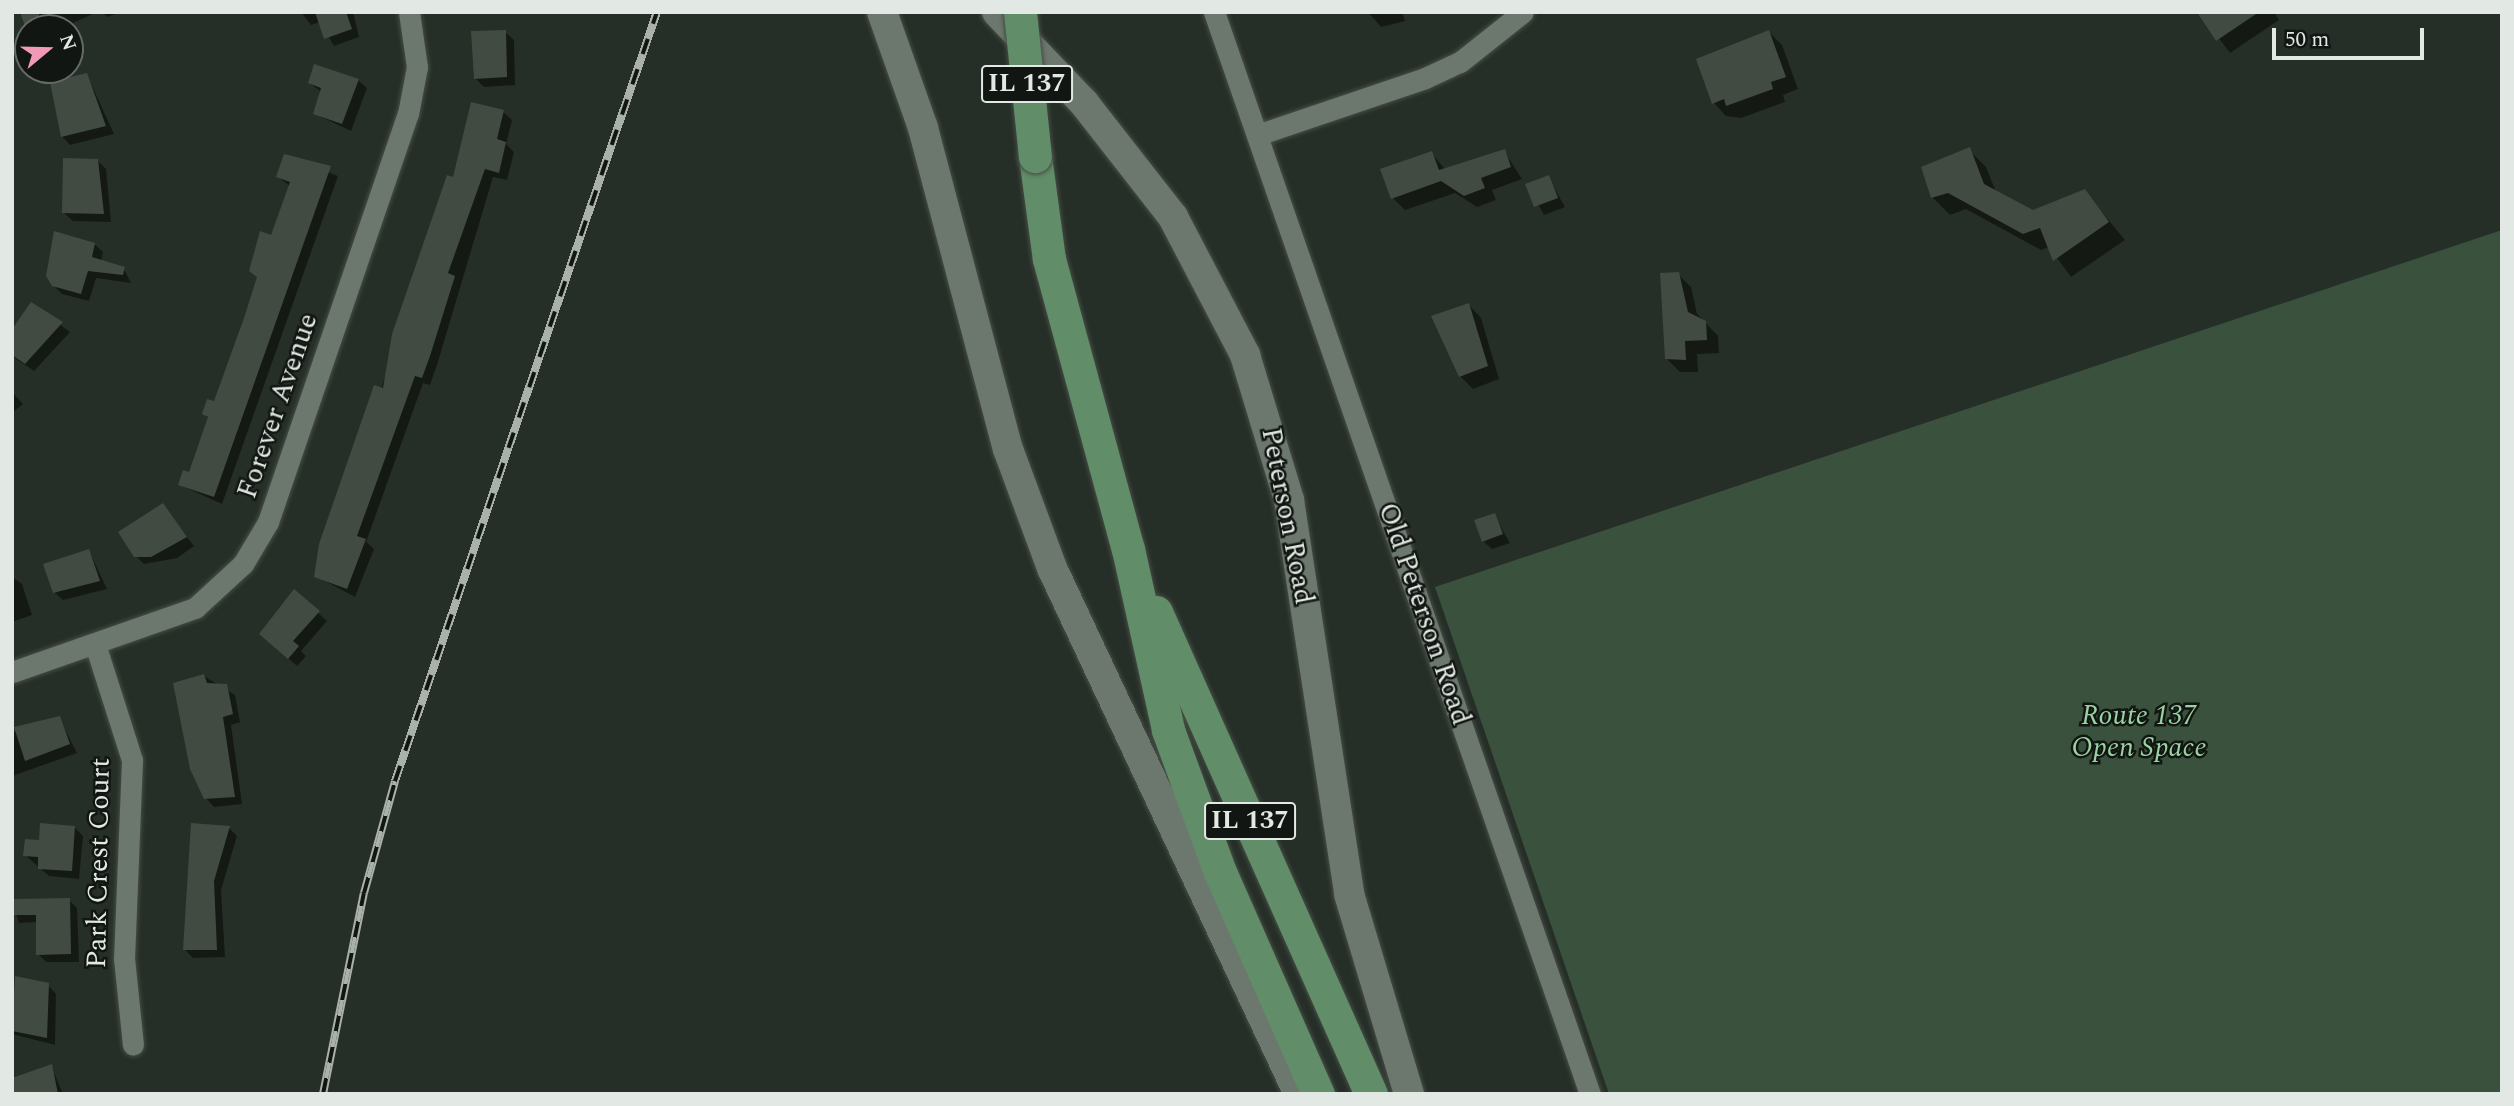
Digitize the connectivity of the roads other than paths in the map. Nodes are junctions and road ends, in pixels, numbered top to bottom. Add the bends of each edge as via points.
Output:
1 (409, 12) edge
2 (882, 12) edge
3 (997, 12) edge
4 (1020, 12) edge
5 (1214, 12) edge
6 (1523, 12) edge
7 (1257, 135) junction
8 (1128, 549) junction
9 (94, 644) junction
10 (12, 672) edge
11 (133, 1045) dead end
12 (1299, 1094) edge
13 (1318, 1094) edge
14 (1371, 1094) edge
15 (1409, 1094) edge
16 (1590, 1094) edge

1 - 9 street, Forever Avenue via 417,67 408,114 268,522 243,565 195,608
2 - 12 main road via 923,128 1008,449 1052,568
3 - 15 main road, Peterson Road via 1084,103 1173,218 1245,355 1289,500 1349,894
4 - 8 main road, IL 137, bridge via 1049,259
5 - 7 street
6 - 7 street via 1460,62
7 - 16 street, Old Peterson Road
8 - 13 main road, IL 137 via 1168,730 1220,872
8 - 14 main road, IL 137
9 - 10 street, Forever Avenue
9 - 11 street, Park Crest Court via 132,760 124,958

